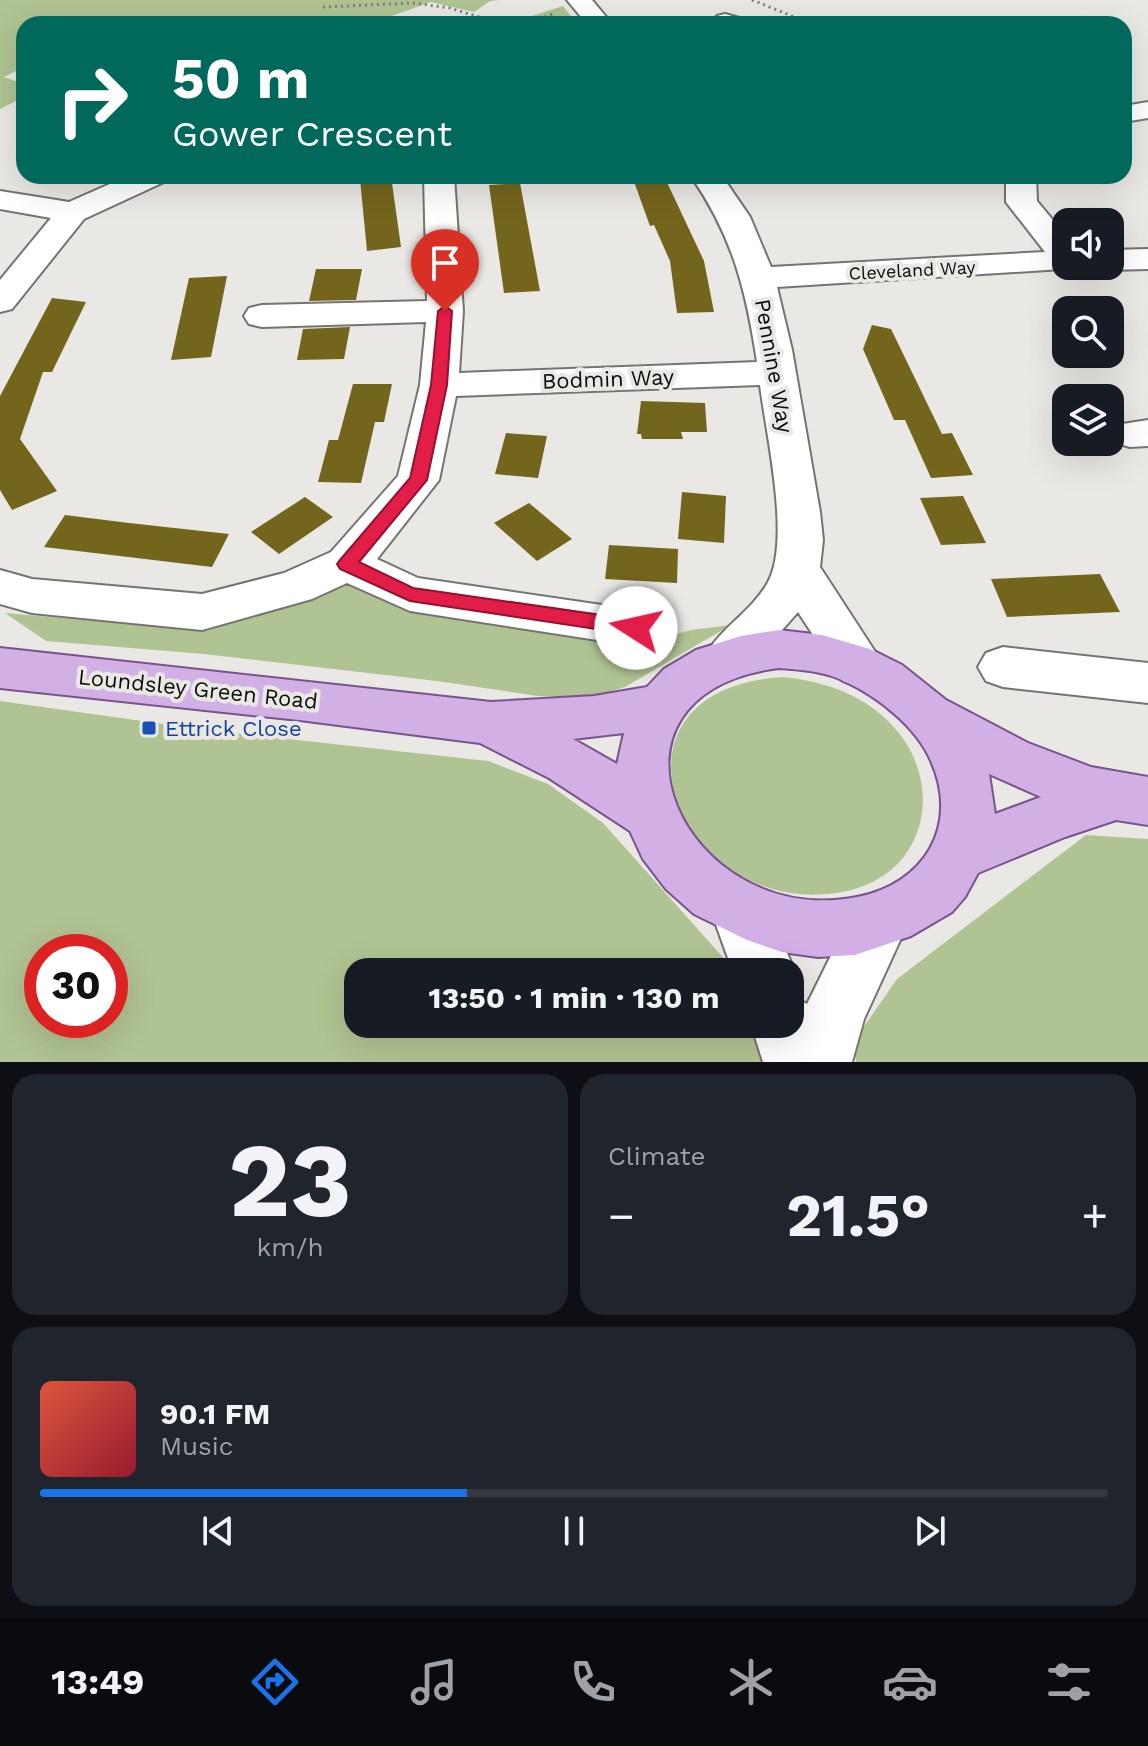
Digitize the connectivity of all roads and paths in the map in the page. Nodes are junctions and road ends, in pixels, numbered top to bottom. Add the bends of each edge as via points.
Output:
1 (579, 0) edge
2 (752, 0) edge
3 (323, 7) dead end
4 (476, 16) edge
5 (593, 16) edge
6 (787, 16) edge
7 (135, 184) edge
8 (439, 184) edge
9 (713, 184) edge
10 (1021, 184) edge
11 (0, 200) edge
12 (73, 212) junction
13 (1052, 241) edge
14 (1148, 259) edge
15 (1052, 260) edge
16 (1124, 260) edge
17 (758, 278) junction
18 (0, 302) edge
19 (445, 311) junction
20 (262, 316) dead end
21 (777, 373) junction
22 (439, 385) junction
23 (347, 564) junction
24 (797, 567) junction
25 (0, 587) edge
26 (636, 628) dead end
27 (728, 658) junction
28 (860, 667) junction
29 (1003, 667) dead end
30 (0, 668) edge
31 (1148, 683) edge
32 (661, 705) junction
33 (928, 714) junction
34 (491, 723) junction
35 (1130, 800) edge
36 (650, 814) junction
37 (959, 854) junction
38 (739, 908) junction
39 (878, 923) junction
40 (759, 958) edge
41 (787, 1038) edge
42 (795, 1062) edge
43 (820, 1062) edge

1 - 5 street
2 - 6 path
3 - 4 path via 413,3
7 - 12 street
8 - 19 street
9 - 17 street, Pennine Way via 745,240
10 - 13 street via 1022,202
11 - 12 street
12 - 18 street
14 - 16 street
15 - 17 street, Cleveland Way
17 - 21 street, Pennine Way
19 - 20 street
19 - 22 street
21 - 22 street, Bodmin Way
21 - 24 street, Pennine Way via 800,522
22 - 23 street via 418,480
23 - 25 street via 296,587 202,612 32,596
23 - 26 street via 410,594
24 - 27 street, Pennine Way via 775,611
24 - 28 street
27 - 28 main road via 779,649 834,657
27 - 32 main road via 679,685
28 - 33 main road via 908,695
29 - 31 street
30 - 34 main road, Loundsley Green Road
32 - 34 main road, Loundsley Green Road via 594,717
32 - 36 main road via 642,756
33 - 35 main road via 999,756
33 - 37 main road via 947,739 967,795 967,825
34 - 36 main road, Loundsley Green Road via 568,762
35 - 37 main road via 1055,816
36 - 38 main road via 683,867
37 - 39 main road via 928,896
38 - 39 main road via 794,927 823,930
38 - 40 street
39 - 43 street via 834,1014
41 - 42 street

